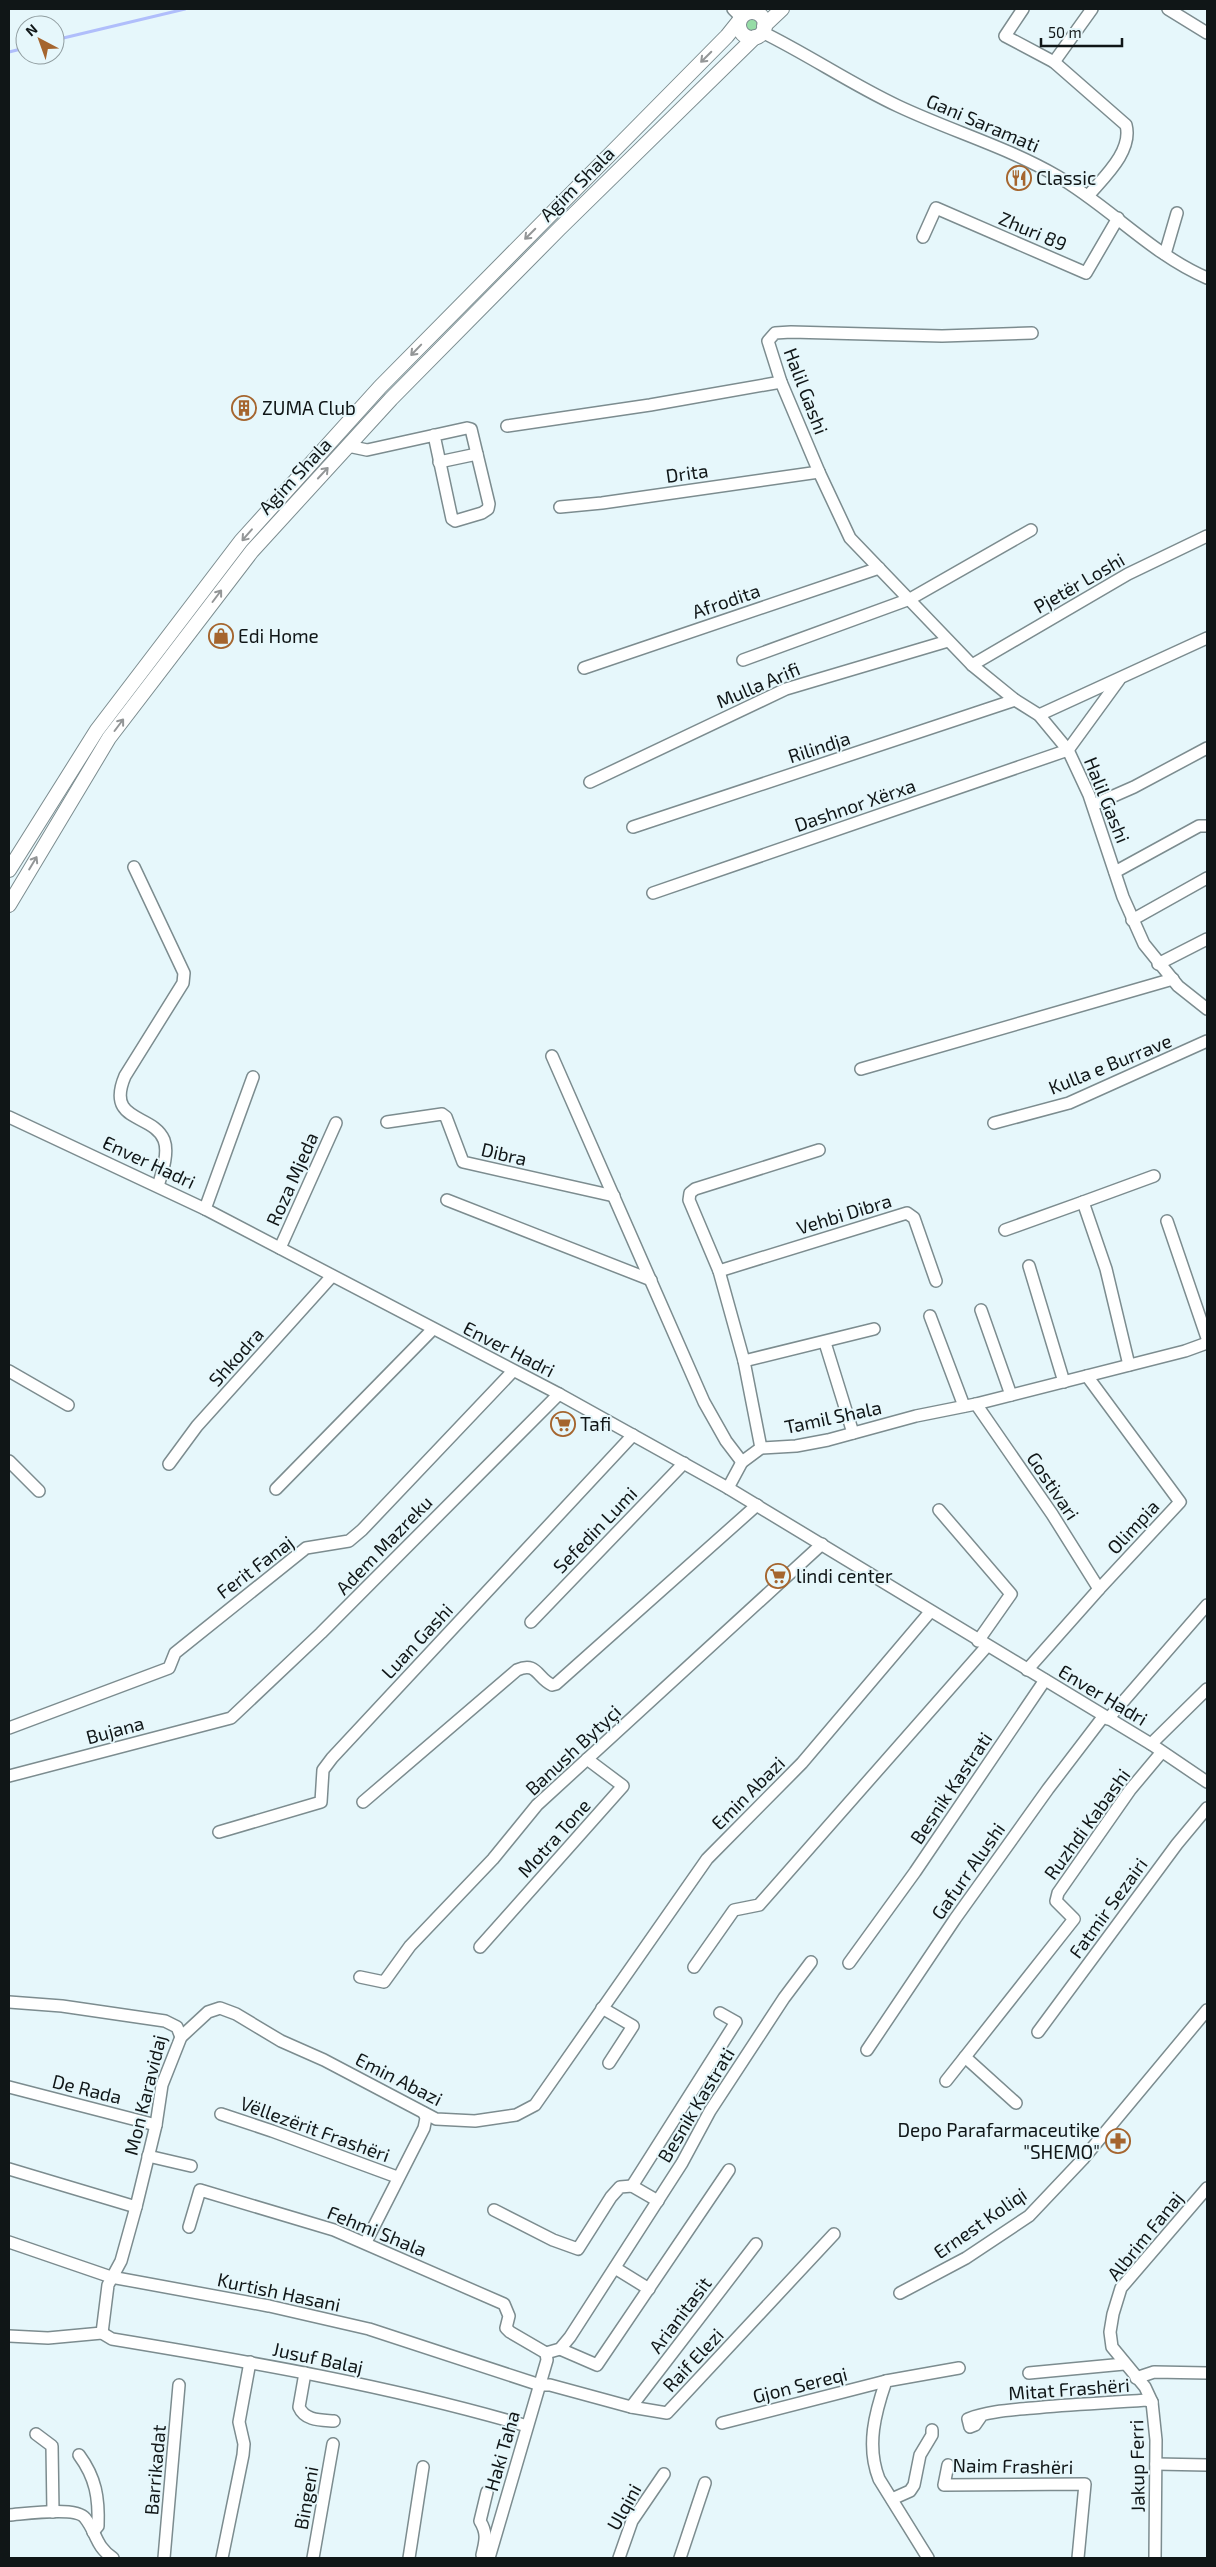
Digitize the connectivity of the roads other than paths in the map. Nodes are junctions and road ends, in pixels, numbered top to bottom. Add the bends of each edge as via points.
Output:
1 (782, 9) edge
2 (1023, 9) edge
3 (1092, 9) edge
4 (1168, 9) edge
5 (742, 14) edge
6 (760, 32) junction
7 (1207, 34) edge
8 (1054, 62) junction
9 (1088, 196) junction
10 (1178, 213) dead end
11 (1118, 218) junction
12 (923, 236) dead end
13 (1165, 254) junction
14 (1207, 278) edge
15 (1032, 333) dead end
16 (782, 382) junction
17 (507, 426) dead end
18 (434, 435) junction
19 (348, 446) junction
20 (477, 454) junction
21 (439, 462) junction
22 (819, 472) junction
23 (560, 506) dead end
24 (1031, 530) dead end
25 (1207, 536) edge
26 (880, 568) junction
27 (910, 599) junction
28 (1207, 638) edge
29 (948, 641) junction
30 (743, 660) dead end
31 (972, 666) junction
32 (584, 668) dead end
33 (1119, 680) junction
34 (1015, 700) junction
35 (1039, 715) junction
36 (1207, 748) edge
37 (1068, 750) junction
38 (590, 782) dead end
39 (1093, 805) junction
40 (1207, 826) edge
41 (633, 827) dead end
42 (134, 867) dead end
43 (9, 870) edge
44 (1115, 872) junction
45 (1207, 878) edge
46 (653, 892) dead end
47 (9, 905) edge
48 (1132, 920) junction
49 (1207, 939) edge
50 (1158, 964) junction
51 (1172, 980) junction
52 (1205, 1004) edge
53 (1207, 1041) edge
54 (552, 1056) dead end
55 (861, 1069) dead end
56 (252, 1077) dead end
57 (9, 1117) edge
58 (387, 1122) dead end
59 (336, 1123) dead end
60 (994, 1123) dead end
61 (819, 1150) dead end
62 (1154, 1176) dead end
63 (158, 1186) junction
64 (614, 1196) junction
65 (447, 1200) dead end
66 (1083, 1202) junction
67 (205, 1209) junction
68 (1167, 1221) dead end
69 (1005, 1230) dead end
70 (280, 1248) junction
71 (1029, 1266) dead end
72 (719, 1270) junction
73 (332, 1276) junction
74 (651, 1280) junction
75 (936, 1281) dead end
76 (981, 1310) dead end
77 (930, 1316) dead end
78 (874, 1329) dead end
79 (433, 1330) junction
80 (1207, 1338) edge
81 (1207, 1342) edge
82 (826, 1346) dead end
83 (744, 1361) junction
84 (1128, 1365) junction
85 (513, 1370) junction
86 (9, 1371) edge
87 (1087, 1376) junction
88 (1064, 1382) junction
89 (559, 1394) junction
90 (1011, 1395) junction
91 (976, 1404) junction
92 (68, 1405) dead end
93 (964, 1406) junction
94 (853, 1432) junction
95 (633, 1435) junction
96 (761, 1448) junction
97 (9, 1462) edge
98 (742, 1462) junction
99 (684, 1463) junction
100 (169, 1464) dead end
101 (728, 1488) junction
102 (276, 1489) dead end
103 (39, 1491) dead end
104 (756, 1505) junction
105 (939, 1510) dead end
106 (822, 1544) junction
107 (1099, 1589) junction
108 (1207, 1606) edge
109 (930, 1612) junction
110 (531, 1622) dead end
111 (982, 1644) junction
112 (1027, 1670) junction
113 (1045, 1680) junction
114 (1207, 1689) edge
115 (231, 1718) joint
116 (1105, 1718) junction
117 (9, 1728) edge
118 (1151, 1744) junction
119 (1161, 1753) junction
120 (587, 1759) junction
121 (9, 1776) edge
122 (1207, 1782) edge
123 (363, 1802) dead end
124 (1207, 1808) edge
125 (219, 1832) dead end
126 (480, 1947) dead end
127 (811, 1962) dead end
128 (849, 1963) dead end
129 (694, 1968) dead end
130 (360, 1977) dead end
131 (9, 2002) edge
132 (602, 2008) junction
133 (1207, 2010) edge
134 (720, 2013) dead end
135 (1038, 2032) dead end
136 (180, 2037) junction
137 (867, 2050) dead end
138 (965, 2056) junction
139 (609, 2064) dead end
140 (946, 2081) dead end
141 (9, 2087) edge
142 (1016, 2103) dead end
143 (424, 2113) junction
144 (221, 2114) dead end
145 (156, 2124) junction
146 (148, 2156) junction
147 (191, 2166) dead end
148 (9, 2169) edge
149 (729, 2170) dead end
150 (397, 2177) junction
151 (632, 2186) junction
152 (1207, 2188) edge
153 (658, 2201) junction
154 (136, 2208) junction
155 (494, 2210) dead end
156 (189, 2227) dead end
157 (834, 2234) dead end
158 (9, 2242) edge
159 (366, 2242) junction
160 (756, 2244) dead end
161 (615, 2268) junction
162 (111, 2277) junction
163 (649, 2289) junction
164 (900, 2293) dead end
165 (102, 2333) junction
166 (9, 2336) edge
167 (560, 2349) junction
168 (546, 2353) junction
169 (250, 2362) junction
170 (1124, 2364) junction
171 (959, 2368) dead end
172 (305, 2373) junction
173 (1029, 2373) dead end
174 (1207, 2373) edge
175 (1136, 2378) junction
176 (886, 2381) junction
177 (180, 2385) dead end
178 (540, 2385) junction
179 (1152, 2402) junction
180 (631, 2407) junction
181 (985, 2414) dead end
182 (334, 2421) dead end
183 (722, 2423) dead end
184 (526, 2426) junction
185 (932, 2430) dead end
186 (36, 2434) dead end
187 (333, 2444) dead end
188 (79, 2455) dead end
189 (1156, 2464) junction
190 (948, 2465) dead end
191 (1207, 2465) edge
192 (423, 2467) dead end
193 (664, 2474) dead end
194 (705, 2482) dead end
195 (487, 2492) dead end
196 (892, 2498) junction
197 (53, 2512) junction
198 (9, 2515) edge
199 (93, 2532) junction
200 (113, 2558) edge
201 (164, 2558) edge
202 (222, 2558) edge
203 (313, 2558) edge
204 (409, 2558) edge
205 (484, 2558) edge
206 (489, 2558) edge
207 (619, 2558) edge
208 (680, 2558) edge
209 (928, 2558) edge
210 (1078, 2558) edge
211 (1155, 2558) edge

1 - 6 main road, Agim Shala
2 - 8 street via 1004,36
3 - 8 street
4 - 7 street
5 - 6 main road via 760,14
5 - 6 main road via 742,33 749,37
5 -> 43 main road, Agim Shala via 727,36 380,387 247,534 97,730
6 - 9 street, Gani Saramati via 900,107 1025,158
6 - 19 main road, Agim Shala via 552,236 390,399
8 - 9 street via 1118,116 1129,135 1124,149
9 - 11 street, Gani Saramati
10 - 13 street
11 - 12 street, Zhuri 89 via 1086,273 936,208
11 - 13 street, Gani Saramati
13 - 14 street, Gani Saramati
15 - 16 street, Halil Gashi via 942,336 775,333 768,341
16 - 17 street via 650,406
16 - 22 street, Halil Gashi
18 - 19 street via 368,450
18 - 20 street via 470,429
18 - 21 street
47 -> 19 main road, Agim Shala via 109,738 252,551
20 - 21 street
20 - 21 street via 488,509 455,521 449,514
22 - 23 street, Drita via 602,504
22 - 26 street, Halil Gashi via 850,538
24 - 27 street
25 - 31 street, Pjetër Loshi via 1128,574
26 - 27 street, Halil Gashi
26 - 32 street, Afrodita
27 - 29 street, Halil Gashi
27 - 30 street
28 - 33 street
29 - 31 street, Halil Gashi
29 - 38 street, Mulla Arifi via 786,689
31 - 34 street, Halil Gashi
33 - 35 street
33 - 37 street
34 - 35 street, Halil Gashi
34 - 41 street, Rilindja
35 - 37 street, Halil Gashi
36 - 39 street
37 - 39 street, Halil Gashi
37 - 46 street, Dashnor Xërxa
39 - 44 street, Halil Gashi
40 - 44 street, Halil Gashi via 1199,826
42 - 63 street via 184,972 183,982 125,1076 120,1090 120,1099 127,1110 164,1138
44 - 48 street, Halil Gashi
45 - 48 street
48 - 50 street, Halil Gashi
49 - 50 street
50 - 51 street, Halil Gashi
51 - 52 street, Halil Gashi
51 - 55 street
53 - 60 street, Kulla e Burrave via 1069,1103
54 - 64 street
56 - 67 street
57 - 63 street, Enver Hadri
58 - 64 street, Dibra via 442,1114 463,1162
59 - 70 street, Roza Mjeda
61 - 72 street via 690,1193 689,1200
62 - 66 street
63 - 67 street, Enver Hadri
64 - 74 street
65 - 74 street
66 - 69 street
66 - 84 street via 1106,1269
67 - 70 street, Enver Hadri
68 - 80 street
70 - 73 street, Enver Hadri
71 - 88 street
72 - 75 street, Vehbi Dibra via 907,1214 914,1218
72 - 83 street
73 - 79 street, Enver Hadri
73 - 100 street, Shkodra via 197,1426
74 - 98 street via 704,1402
76 - 90 street
77 - 93 street
78 - 83 street
79 - 85 street, Enver Hadri
79 - 102 street
81 - 84 street, Tamil Shala
82 - 94 street
83 - 96 street
84 - 87 street, Tamil Shala
85 - 89 street, Enver Hadri
85 - 117 street, Ferit Fanaj via 349,1541 306,1548 175,1652 169,1668
86 - 92 street
87 - 88 street, Tamil Shala
87 - 107 street, Olimpia via 1180,1502
88 - 90 street, Tamil Shala
89 - 95 street, Enver Hadri
89 - 115 street, Adem Mazreku via 321,1633
90 - 91 street, Tamil Shala
91 - 93 street, Tamil Shala
91 - 107 street, Gostivari
93 - 94 street, Tamil Shala
94 - 96 street, Tamil Shala via 796,1446
95 - 99 street, Enver Hadri
95 - 125 street, Luan Gashi via 332,1758 323,1770 321,1802
96 - 98 street, Tamil Shala
97 - 103 street
98 - 101 street, Tamil Shala
99 - 101 street, Enver Hadri
99 - 110 street, Sefedin Lumi
101 - 104 street, Enver Hadri
104 - 106 street, Enver Hadri
104 - 123 street via 556,1684 548,1683 533,1668 517,1670
105 - 111 street via 1010,1594
106 - 109 street, Enver Hadri
106 - 120 street, Banush Bytyçi
107 - 112 street, Olimpia
108 - 116 street, Gafurr Alushi
109 - 111 street, Enver Hadri
109 - 132 street, Emin Abazi via 802,1763 707,1859
111 - 112 street, Enver Hadri
111 - 129 street via 759,1905 734,1910
112 - 113 street, Enver Hadri
113 - 116 street, Enver Hadri
113 - 128 street, Besnik Kastrati
114 - 118 street
115 - 121 street, Bujana
116 - 118 street, Enver Hadri
116 - 137 street, Gafurr Alushi via 1048,1789
118 - 119 street, Enver Hadri
119 - 122 street, Enver Hadri
119 - 138 street, Ruzhdi Kabashi via 1130,1790 1058,1893 1056,1901 1074,1919
120 - 126 street, Motra Tone via 623,1786
120 - 130 street, Banush Bytyçi via 537,1805 493,1858 410,1946 384,1982
124 - 135 street, Fatmir Sezairi
127 - 153 street, Besnik Kastrati via 710,2111
131 - 136 street, Mon Karavidaj via 165,2021 177,2026
132 - 139 street via 633,2026
132 - 143 street, Emin Abazi via 535,2105 516,2116 475,2121 441,2120
133 - 164 street, Ernest Koliqi via 1083,2159 1029,2216 966,2258
134 - 151 street via 736,2022
136 - 143 street, Emin Abazi via 208,2012 220,2008
136 - 145 street, Mon Karavidaj via 162,2085
138 - 140 street, Ruzhdi Kabashi
138 - 142 street
141 - 145 street, De Rada
143 - 150 street, Vëllezërit Frashëri via 424,2128
144 - 150 street, Vëllezërit Frashëri
145 - 146 street, Mon Karavidaj
146 - 147 street
146 - 154 street, Mon Karavidaj
148 - 154 street
149 - 163 street
150 - 159 street, Vëllezërit Frashëri
151 - 153 street
151 - 155 street via 617,2189 578,2249
152 - 170 street, Albrim Fanaj via 1122,2288 1110,2332 1112,2347
153 - 161 street, Besnik Kastrati
154 - 162 street, Mon Karavidaj via 121,2261
156 - 159 street, Fehmi Shala via 200,2190
157 - 180 street, Raif Elezi via 667,2414
158 - 162 street, Kurtish Hasani
159 - 168 street, Fehmi Shala via 504,2304 509,2316 506,2328
160 - 180 street, Arianitasit
161 - 163 street
161 - 167 street, Besnik Kastrati
162 - 165 street via 102,2317
162 - 178 street, Kurtish Hasani via 269,2306 369,2329
163 - 167 street via 597,2365
165 - 166 street, Jusuf Balaj via 48,2338
165 - 169 street, Jusuf Balaj via 112,2339
167 - 168 street
168 - 178 street, Haki Taha
169 - 172 street, Jusuf Balaj
169 - 202 street via 238,2422 244,2444 243,2455
170 - 173 street
170 - 175 street, Albrim Fanaj
171 - 176 street, Gjon Sereqi
172 - 182 street via 299,2399 301,2412 311,2418
172 - 184 street, Jusuf Balaj via 459,2407
174 - 175 street via 1154,2372
175 - 179 street, Jakup Ferri
176 - 183 street, Gjon Sereqi
176 - 196 street via 874,2421 873,2451 874,2465
177 - 201 street, Barrikadat
178 - 180 street, Raif Elezi
178 - 184 street, Haki Taha
179 - 181 street, Mitat Frashëri via 1056,2406
179 - 189 street, Jakup Ferri
184 - 206 street, Haki Taha
185 - 196 street via 920,2455 914,2485 910,2491
186 - 197 street via 52,2446
187 - 203 street, Bingeni
188 - 199 street via 90,2470 98,2495 98,2526
189 - 191 street
189 - 211 street, Jakup Ferri
190 - 210 street, Naim Frashëri via 944,2485 1085,2484
192 - 204 street
193 - 207 street, Ulqini via 632,2521
194 - 208 street
195 - 205 street via 480,2521 486,2538
196 - 209 street
197 - 198 street
197 - 199 street via 80,2513
199 - 200 street via 100,2547

